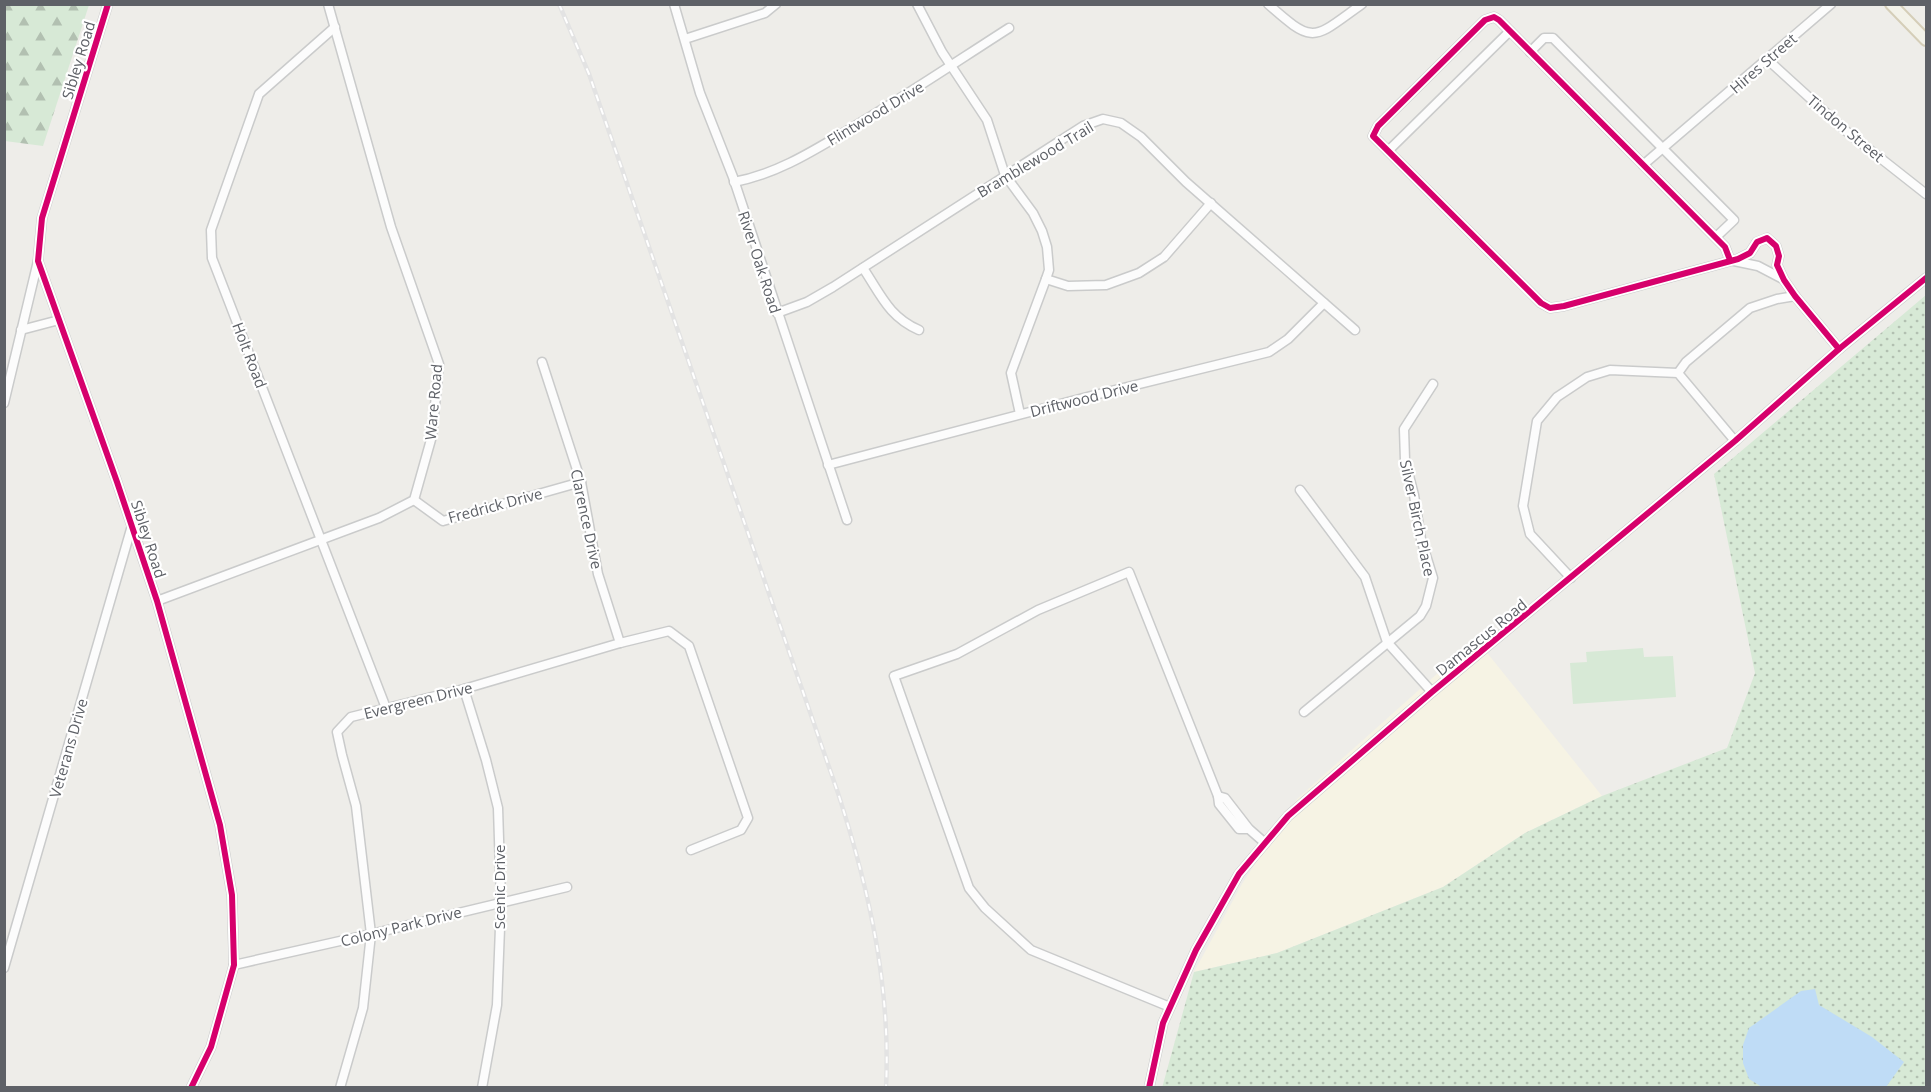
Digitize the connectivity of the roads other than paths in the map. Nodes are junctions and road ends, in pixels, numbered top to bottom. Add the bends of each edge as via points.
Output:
1 (108, 4) edge
2 (328, 4) edge
3 (674, 4) edge
4 (776, 4) edge
5 (917, 4) edge
6 (1268, 4) edge
7 (1831, 4) edge
8 (1891, 4) edge
9 (1361, 5) edge
10 (335, 27) junction
11 (1009, 28) dead end
12 (1510, 31) junction
13 (685, 39) junction
14 (1926, 40) edge
15 (1530, 52) junction
16 (1768, 60) junction
17 (951, 66) junction
18 (1663, 147) junction
19 (1388, 151) junction
20 (1644, 165) junction
21 (1005, 175) junction
22 (734, 182) junction
23 (1926, 194) edge
24 (1211, 203) junction
25 (1716, 237) junction
26 (1730, 260) junction
27 (38, 261) junction
28 (863, 268) junction
29 (1926, 278) edge
30 (1046, 279) junction
31 (1784, 280) junction
32 (1795, 296) junction
33 (1324, 303) junction
34 (777, 313) junction
35 (59, 320) junction
36 (21, 330) junction
37 (919, 330) dead end
38 (1355, 330) dead end
39 (1839, 349) junction
40 (542, 362) dead end
41 (1678, 374) junction
42 (1433, 384) dead end
43 (4, 403) edge
44 (1020, 414) junction
45 (1735, 441) junction
46 (828, 465) junction
47 (581, 482) junction
48 (1300, 490) dead end
49 (414, 500) junction
50 (847, 520) dead end
51 (132, 528) junction
52 (321, 539) junction
53 (1571, 578) junction
54 (157, 601) junction
55 (1387, 642) junction
56 (620, 643) junction
57 (464, 690) junction
58 (1432, 692) junction
59 (386, 708) junction
60 (1304, 712) dead end
61 (1265, 843) junction
62 (691, 850) dead end
63 (567, 887) dead end
64 (501, 902) junction
65 (371, 934) junction
66 (234, 965) junction
67 (4, 968) edge
68 (1170, 1007) junction
69 (190, 1088) edge
70 (340, 1088) edge
71 (482, 1088) edge
72 (1149, 1088) edge

1 - 27 street, Sibley Road via 42,218
2 - 10 street, Ware Road
3 - 13 street, River Oak Road
4 - 13 street via 765,13
5 - 17 street
6 - 9 street via 1293,26 1313,34
7 - 16 street, Hires Street
8 - 14 main road
10 - 49 street, Ware Road via 391,227 439,364 432,436
10 - 52 street, Holt Road via 259,94 211,230 212,258
11 - 17 street, Flintwood Drive
12 - 15 street
12 - 19 street
12 - 19 street via 1499,20 1489,18 1452,53 1378,126 1373,136
13 - 22 street, River Oak Road via 700,93
15 - 18 street via 1544,38 1553,38
15 - 20 street
16 - 18 street, Hires Street
16 - 23 street, Tindon Street via 1846,131
17 - 21 street via 987,120
17 - 22 street, Flintwood Drive via 817,148 757,178
18 - 20 street, Hires Street
18 - 25 street via 1734,220
19 - 26 street via 1550,308
20 - 25 street
21 - 24 street, Bramblewood Trail via 1083,126 1103,119 1121,123 1142,137
21 - 28 street, Bramblewood Trail
21 - 30 street via 1042,231 1049,270
22 - 34 street, River Oak Road
24 - 30 street via 1164,257 1139,273 1106,285 1068,286
24 - 33 street, Bramblewood Trail
25 - 26 street
26 - 31 street via 1758,266
26 - 31 street via 1750,253 1757,242 1767,238 1776,246 1777,265
27 - 35 street, Sibley Road
27 - 36 street
28 - 34 street, Bramblewood Trail via 807,302
28 - 37 street via 891,311 903,323
29 - 39 street, Damascus Road
30 - 44 street via 1011,373
31 - 32 street
32 - 39 street
32 - 41 street via 1750,308 1686,362
33 - 38 street, Bramblewood Trail
33 - 44 street, Driftwood Drive via 1269,352
34 - 46 street, River Oak Road
35 - 36 street
35 - 51 street, Sibley Road
36 - 43 street
39 - 45 street, Damascus Road
40 - 47 street, Clarence Drive
41 - 45 street
41 - 53 street via 1602,372 1587,377 1557,398 1537,421 1523,506 1530,534
42 - 55 street, Silver Birch Place via 1404,429 1405,460 1433,578 1423,611
44 - 46 street, Driftwood Drive
45 - 53 street, Damascus Road
46 - 50 street, River Oak Road
47 - 49 street, Fredrick Drive via 443,520
47 - 56 street, Clarence Drive via 598,574
48 - 55 street via 1365,577
49 - 52 street via 379,518
51 - 54 street, Sibley Road
51 - 67 street, Veterans Drive
52 - 54 street
52 - 59 street, Holt Road
53 - 58 street, Damascus Road
54 - 66 street, Sibley Road via 220,825 232,895
55 - 58 street
55 - 60 street, Silver Birch Place
56 - 57 street, Evergreen Drive
56 - 62 street, Evergreen Drive via 669,631 689,646 748,818 741,830
57 - 59 street, Evergreen Drive
57 - 64 street, Scenic Drive via 498,808
58 - 61 street, Damascus Road via 1288,816
59 - 65 street, Evergreen Drive via 351,717 337,732 356,806
61 - 68 street, Damascus Road via 1234,884 1196,950
61 - 68 street via 1225,798 1218,796 1129,573 1038,610 957,654 894,676 969,888 1031,951
63 - 64 street, Colony Park Drive
64 - 65 street, Colony Park Drive
64 - 71 street, Scenic Drive via 497,1005
65 - 66 street, Colony Park Drive
65 - 70 street, Evergreen Drive via 363,1008
66 - 69 street, Sibley Road via 211,1047
68 - 72 street, Damascus Road

